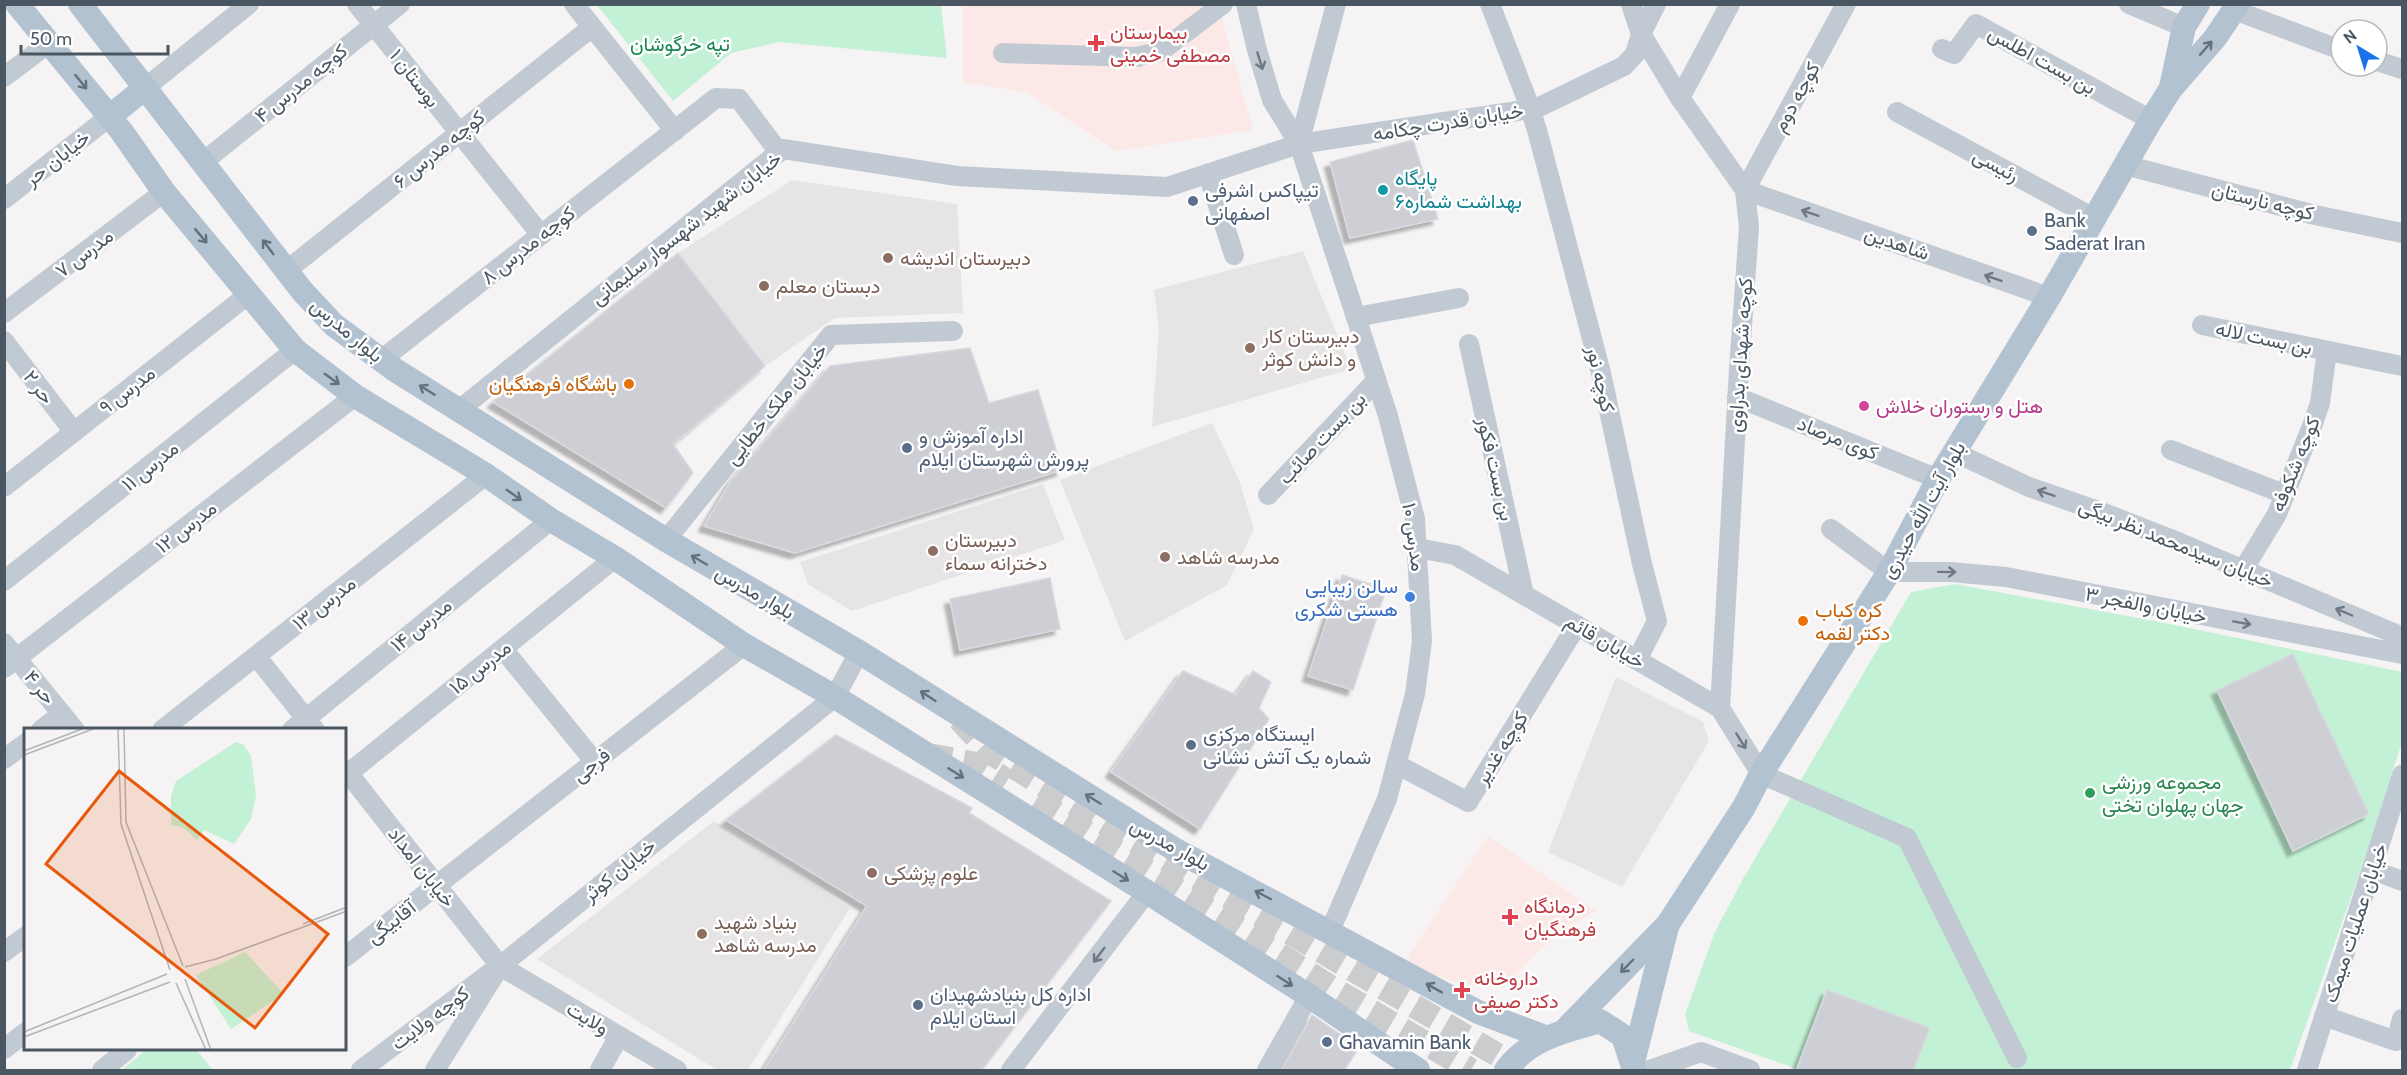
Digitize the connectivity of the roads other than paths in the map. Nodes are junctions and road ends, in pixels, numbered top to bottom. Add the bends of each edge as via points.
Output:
1 (17, 4) edge
2 (249, 4) edge
3 (357, 4) edge
4 (400, 4) edge
5 (574, 4) edge
6 (1223, 4) edge
7 (1246, 4) edge
8 (1336, 4) edge
9 (1490, 4) edge
10 (1631, 4) edge
11 (1656, 4) edge
12 (1730, 4) edge
13 (1846, 4) edge
14 (2128, 4) edge
15 (2198, 4) edge
16 (87, 7) edge
17 (2236, 7) edge
18 (374, 25) junction
19 (592, 27) junction
20 (2184, 27) junction
21 (1641, 34) junction
22 (49, 43) junction
23 (2329, 45) edge
24 (1942, 49) dead end
25 (1003, 54) dead end
26 (4, 77) edge
27 (145, 88) junction
28 (2170, 90) junction
29 (1680, 98) junction
30 (1528, 103) junction
31 (1897, 112) dead end
32 (109, 117) junction
33 (2151, 120) junction
34 (675, 131) junction
35 (459, 133) junction
36 (1299, 144) junction
37 (778, 151) junction
38 (202, 162) junction
39 (2125, 165) junction
40 (1208, 174) junction
41 (1745, 190) junction
42 (164, 192) junction
43 (4, 199) edge
44 (2094, 218) junction
45 (2403, 233) edge
46 (541, 235) junction
47 (1234, 255) dead end
48 (286, 271) junction
49 (249, 294) junction
50 (2049, 297) junction
51 (1459, 298) dead end
52 (4, 314) edge
53 (1356, 317) junction
54 (2202, 326) dead end
55 (953, 331) dead end
56 (4, 341) edge
57 (1468, 344) dead end
58 (295, 350) junction
59 (2326, 351) junction
60 (381, 360) junction
61 (2403, 366) edge
62 (1376, 381) junction
63 (354, 396) junction
64 (1737, 397) junction
65 (459, 410) junction
66 (74, 432) junction
67 (2171, 450) dead end
68 (1954, 452) junction
69 (486, 475) junction
70 (1938, 479) junction
71 (4, 487) edge
72 (2284, 494) junction
73 (1268, 495) dead end
74 (551, 520) junction
75 (1831, 530) dead end
76 (666, 540) junction
77 (1417, 548) junction
78 (615, 558) junction
79 (2243, 570) junction
80 (1889, 572) junction
81 (4, 581) edge
82 (1524, 595) junction
83 (1577, 625) junction
84 (2398, 641) edge
85 (744, 645) junction
86 (503, 649) junction
87 (859, 652) junction
88 (256, 656) junction
89 (9, 657) edge
90 (1637, 660) junction
91 (835, 697) junction
92 (1720, 708) junction
93 (62, 714) junction
94 (304, 726) edge
95 (44, 728) edge
96 (73, 728) edge
97 (165, 728) edge
98 (24, 744) edge
99 (4, 759) edge
100 (595, 762) junction
101 (1396, 764) junction
102 (346, 772) edge
103 (1761, 774) junction
104 (2403, 775) edge
105 (2373, 870) junction
106 (2403, 881) edge
107 (437, 886) junction
108 (1147, 892) junction
109 (1668, 924) junction
110 (1330, 931) junction
111 (24, 937) edge
112 (4, 952) edge
113 (346, 956) edge
114 (500, 966) junction
115 (1309, 996) junction
116 (2324, 1016) junction
117 (2403, 1019) edge
118 (24, 1034) edge
119 (1555, 1034) junction
120 (620, 1036) junction
121 (4, 1049) edge
122 (125, 1051) edge
123 (2017, 1058) dead end
124 (1639, 1068) edge
125 (102, 1071) edge
126 (361, 1071) edge
127 (435, 1071) edge
128 (600, 1071) edge
129 (677, 1071) edge
130 (1011, 1071) edge
131 (1267, 1071) edge
132 (1418, 1071) edge
133 (1506, 1071) edge
134 (1750, 1071) edge
135 (2307, 1071) edge

1 - 22 main road
2 - 27 street
3 - 18 street, بوستان ۱
4 - 18 street, کوچه مدرس ۴
5 - 19 street
6 - 25 street via 1161,51 1137,57
7 -> 36 street, مدرس ۱۰ via 1272,100
8 - 36 street
9 - 30 street, کوچه نور
10 - 21 street, کوچه شهدای بدراوی
11 - 21 street, خیابان قدرت چکامه
12 - 29 street
13 - 41 street, کوچه دوم
14 - 20 street
15 - 20 main road, بلوار آیت الله حیدری
16 - 27 main road, بلوار مدرس
17 - 23 street
28 -> 17 main road, بلوار آیت الله حیدری
18 - 35 street, بوستان ۱
18 - 38 street, کوچه مدرس ۴
19 - 34 street
19 - 35 street, کوچه مدرس ۶
20 - 28 main road, بلوار آیت الله حیدری
21 - 29 street, کوچه شهدای بدراوی
21 - 30 street, خیابان قدرت چکامه via 1635,54 1624,66
22 - 26 street
22 -> 32 main road
24 - 33 street, بن بست اطلس via 1954,54 1976,24
27 - 32 main road
27 - 38 main road, بلوار مدرس
28 - 33 main road, بلوار آیت الله حیدری
29 - 41 street, کوچه شهدای بدراوی
30 - 36 street, خیابان قدرت چکامه
30 - 90 street, کوچه نور via 1601,373 1658,621
31 - 44 street, رئیسی
32 - 42 main road
32 - 43 street, خیابان حر
33 - 39 main road, بلوار آیت الله حیدری
34 - 37 street, کوچه مدرس ۸ via 716,98 740,99
34 - 46 street, کوچه مدرس ۸
35 - 46 street, بوستان ۱
35 - 48 street, کوچه مدرس ۶
36 - 40 street, خیابان شهید شهسوار سلیمانی
36 - 53 street, مدرس ۱۰
37 - 40 street, خیابان شهید شهسوار سلیمانی via 788,148 957,177 1167,187
37 - 65 street, خیابان شهید شهسوار سلیمانی
48 -> 38 main road, بلوار مدرس
39 - 44 main road, بلوار آیت الله حیدری
39 - 45 street, کوچه نارستان via 2316,215
40 - 47 street
50 -> 41 street, شاهدین
41 - 64 street, کوچه شهدای بدراوی via 1749,227
42 -> 49 main road
42 - 52 street, مدرس ۷
44 - 50 main road, بلوار آیت الله حیدری
46 - 60 street, کوچه مدرس ۸
48 - 60 main road, بلوار مدرس via 334,325
49 - 58 main road
49 - 66 street, مدرس ۹
50 - 68 main road, بلوار آیت الله حیدری
51 - 53 street
53 - 62 street, مدرس ۱۰
54 - 59 street, بن بست لاله
55 - 76 street, خیابان ملک خطایی via 831,335
56 - 66 street, حر ۲
57 - 82 street, بن بست فکور
58 -> 63 main road
58 - 81 street, مدرس ۱۱
59 - 61 street, بن بست لاله
59 - 72 street, کوچه شکوفه via 2317,414
65 -> 60 main road, بلوار مدرس
62 - 73 street, بن بست صائب
62 - 77 street, مدرس ۱۰ via 1414,519
63 - 69 main road
63 - 89 street, مدرس ۱۲
64 - 70 street, کوی مرصاد
64 - 92 street, کوچه شهدای بدراوی
65 - 76 main road, بلوار مدرس
66 - 71 street, مدرس ۹
67 - 72 street
68 - 70 main road, بلوار آیت الله حیدری
79 -> 68 street, خیابان سیدمحمد نظر بیگی via 2029,487
69 -> 74 main road
69 - 88 street, مدرس ۱۳
70 - 80 main road, بلوار آیت الله حیدری
72 - 79 street, کوچه شکوفه via 2277,514
74 - 78 main road
74 - 94 street, مدرس ۱۴
75 - 80 street
87 -> 76 main road, بلوار مدرس
77 - 82 street, خیابان قائم via 1455,555
77 - 101 street, مدرس ۱۰ via 1422,641 1415,694
78 - 85 main road
78 - 86 street, مدرس ۱۵
84 -> 79 street, خیابان سیدمحمد نظر بیگی
80 -> 84 street, خیابان والفجر ۳ via 2006,577
80 - 103 main road, بلوار آیت الله حیدری
82 - 83 street, خیابان قائم
83 - 90 street, خیابان قائم
83 - 101 street, کوچه غدیر via 1468,802
85 - 91 main road
85 - 100 street, فرجی
86 - 100 street
86 - 102 street, مدرس ۱۵
87 - 91 street
110 -> 87 main road, بلوار مدرس via 1174,849
88 - 94 street
88 - 97 street, مدرس ۱۳
89 - 93 street, حر ۴
90 - 92 street, خیابان قائم
91 -> 108 main road
91 - 114 street, خیابان کوثر
92 -> 103 street, خیابان قائم
93 - 95 street
93 - 96 street, حر ۴
98 - 99 street
100 - 107 street, فرجی
101 - 110 street, مدرس ۱۰ via 1387,799
102 - 107 street, خیابان امداد
103 - 109 main road, بلوار آیت الله حیدری
103 - 123 street via 1907,838
104 - 105 street, خیابان عملیات میمک
105 - 106 street
105 - 116 street, خیابان عملیات میمک
107 - 113 street, آقابیگی
107 - 114 street, خیابان امداد
108 -> 115 main road
108 -> 130 street
109 -> 119 main road, بلوار آیت الله حیدری
109 - 124 main road, بلوار آیت الله حیدری
119 -> 110 main road, بلوار مدرس via 1478,1011
111 - 112 street
114 - 120 street, ولایت
114 - 126 street, کوچه ولایت
114 - 127 street, خیابان کوثر
115 - 131 street
115 - 132 main road
116 - 117 street via 2396,1041
116 - 135 street, خیابان عملیات میمک
118 - 121 street
119 - 124 main road via 1600,1021 1623,1036
119 - 133 main road, بلوار آیت الله حیدری via 1530,1047
120 - 128 street
120 - 129 street, ولایت
122 - 125 street
124 - 134 street via 1701,1052

